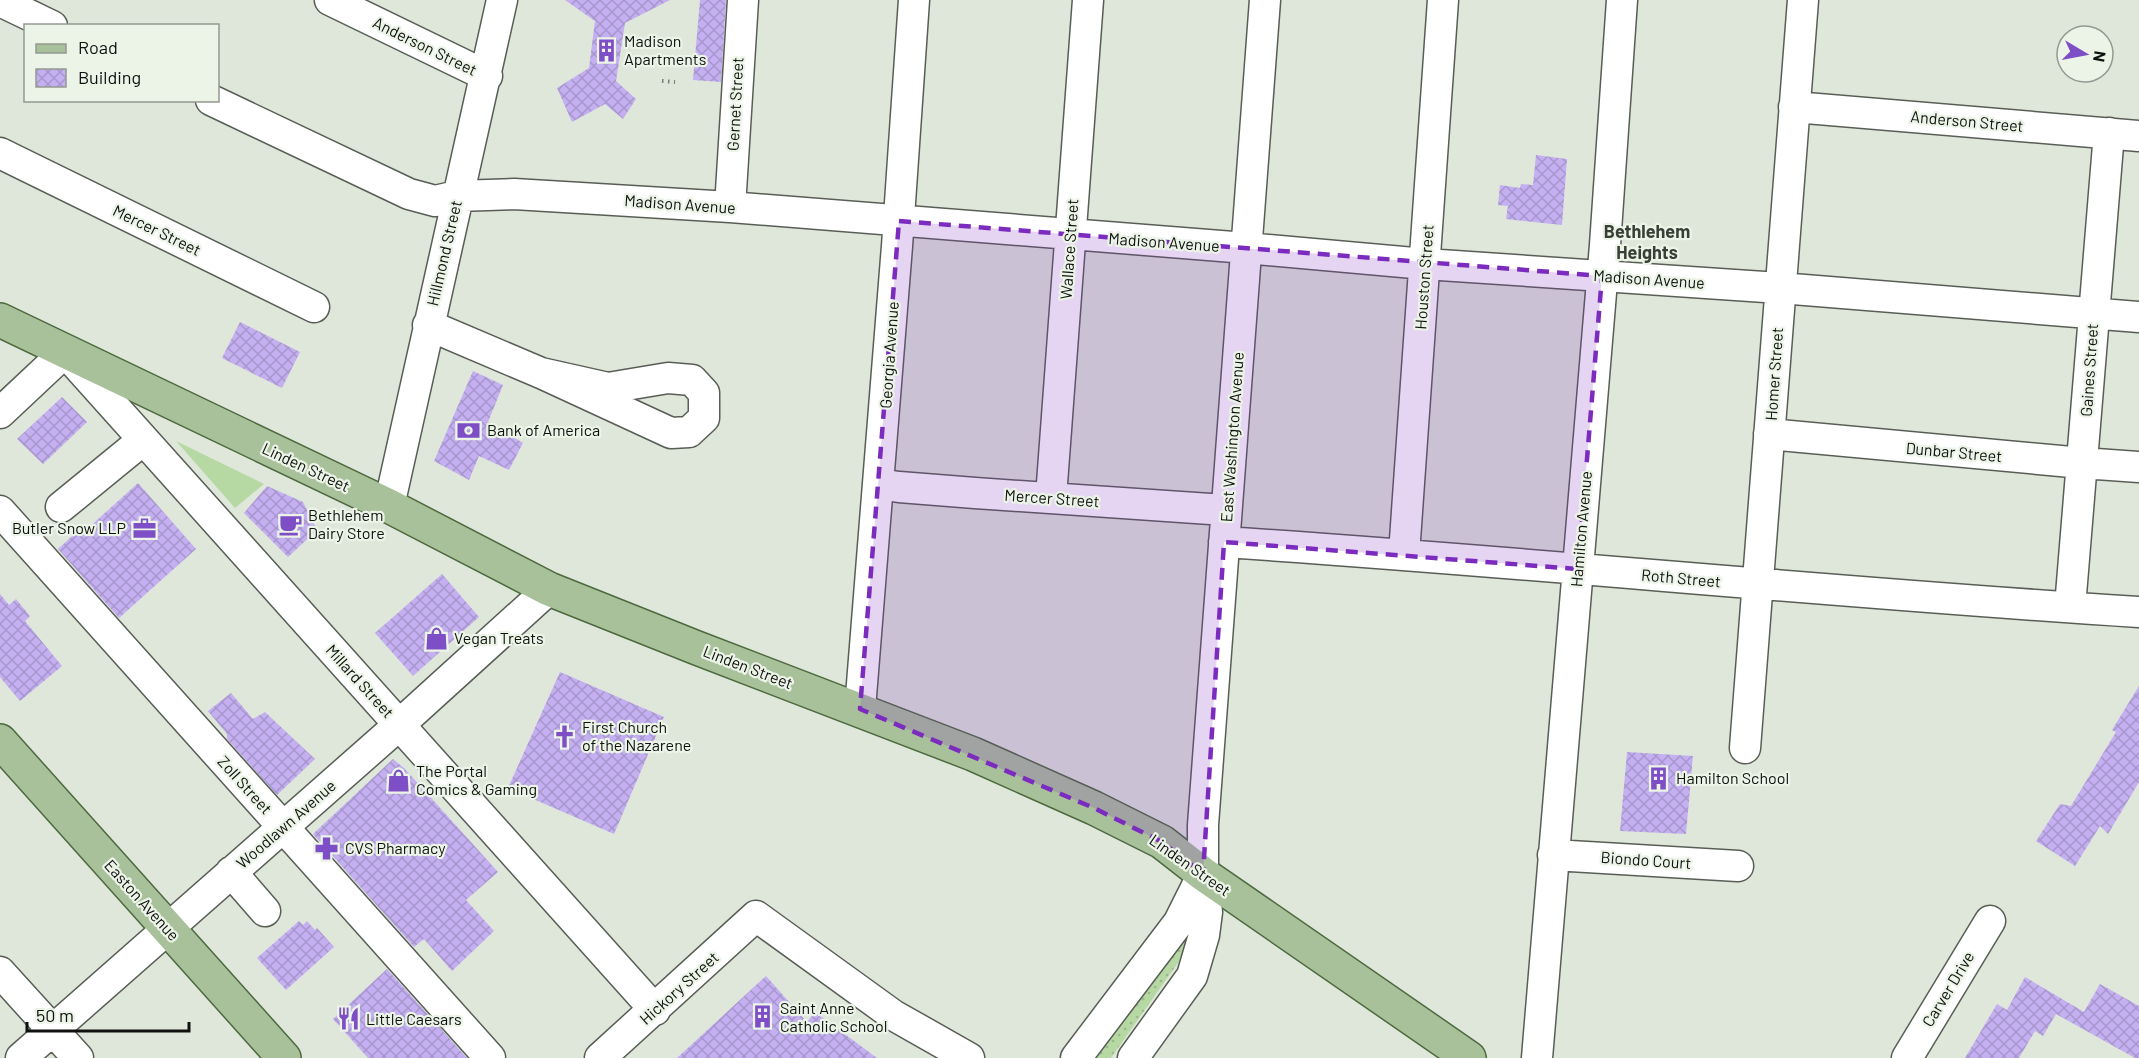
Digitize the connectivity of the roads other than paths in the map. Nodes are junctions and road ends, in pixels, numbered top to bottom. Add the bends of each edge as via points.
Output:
1 (330, 0) edge
2 (502, 0) edge
3 (742, 0) edge
4 (914, 0) edge
5 (1088, 0) edge
6 (1265, 0) edge
7 (1443, 0) edge
8 (1622, 0) edge
9 (1803, 0) edge
10 (4, 6) edge
11 (47, 24) edge
12 (486, 76) junction
13 (215, 102) edge
14 (1794, 107) junction
15 (2109, 133) junction
16 (2139, 136) edge
17 (0, 153) edge
18 (457, 196) junction
19 (730, 207) junction
20 (899, 221) junction
21 (1070, 235) junction
22 (1246, 248) junction
23 (1425, 264) junction
24 (1602, 276) junction
25 (1780, 288) junction
26 (314, 307) dead end
27 (2093, 313) junction
28 (2139, 317) edge
29 (0, 320) edge
30 (428, 325) junction
31 (65, 352) junction
32 (541, 373) junction
33 (0, 413) edge
34 (1769, 435) junction
35 (143, 440) junction
36 (2082, 464) junction
37 (2139, 467) edge
38 (878, 484) junction
39 (1051, 497) junction
40 (389, 506) junction
41 (61, 507) dead end
42 (1226, 510) junction
43 (0, 511) edge
44 (1224, 542) junction
45 (1404, 554) junction
46 (1578, 569) junction
47 (1758, 584) junction
48 (549, 589) junction
49 (2070, 608) junction
50 (2139, 612) edge
51 (860, 710) junction
52 (399, 725) junction
53 (0, 741) edge
54 (1745, 748) dead end
55 (282, 827) junction
56 (1553, 855) junction
57 (1738, 866) dead end
58 (231, 872) junction
59 (1203, 874) junction
60 (265, 911) dead end
61 (1990, 921) dead end
62 (167, 928) junction
63 (0, 972) edge
64 (655, 1010) junction
65 (52, 1030) junction
66 (21, 1058) edge
67 (78, 1058) edge
68 (284, 1058) edge
69 (490, 1058) edge
70 (600, 1058) edge
71 (969, 1058) edge
72 (1076, 1058) edge
73 (1133, 1058) edge
74 (1468, 1058) edge
75 (1537, 1058) edge
76 (1907, 1058) edge

1 - 12 street, Anderson Street
2 - 12 street, Hillmond Street
3 - 19 street, Gernet Street
4 - 20 street, Georgia Avenue
5 - 21 street, Wallace Street
6 - 22 street, East Washington Avenue
7 - 23 street, Houston Street
8 - 24 street, Hamilton Avenue
9 - 14 street, Homer Street
10 - 11 street
12 - 18 street, Hillmond Street
13 - 18 street, Madison Avenue via 409,194 435,201
14 - 15 street, Anderson Street
14 - 25 street, Homer Street
15 - 16 street, Anderson Street
15 - 27 street, Gaines Street
17 - 26 street, Mercer Street
18 - 19 street, Madison Avenue via 514,194
18 - 30 street, Hillmond Street
19 - 20 street, Madison Avenue
20 - 21 street, Madison Avenue
20 - 38 street, Georgia Avenue
21 - 22 street, Madison Avenue
21 - 39 street, Wallace Street
22 - 23 street, Madison Avenue
22 - 42 street, East Washington Avenue
23 - 24 street, Madison Avenue
23 - 45 street, Houston Street
24 - 25 street, Madison Avenue
24 - 46 street, Hamilton Avenue
25 - 27 street, Madison Avenue
25 - 34 street, Homer Street
27 - 28 street, Madison Avenue
27 - 36 street, Gaines Street
29 - 31 main road, Linden Street
30 - 32 street
30 - 40 street, Hillmond Street
31 - 33 street
31 - 35 street, Millard Street
31 - 40 main road, Linden Street
32 - 32 street via 671,433 689,432 704,418 704,393 692,380 668,378 608,387
34 - 36 street, Dunbar Street
34 - 47 street, Homer Street
35 - 41 street
35 - 52 street, Millard Street
36 - 37 street, Dunbar Street
36 - 49 street, Gaines Street
38 - 39 street, Mercer Street
38 - 51 street, Georgia Avenue
39 - 42 street, Mercer Street
40 - 48 main road, Linden Street
42 - 44 street, East Washington Avenue
43 - 55 street, Zoll Street
44 - 45 street, Roth Street
44 - 59 street, East Washington Avenue
45 - 46 street, Roth Street
46 - 47 street, Roth Street
46 - 56 street, Hamilton Avenue
47 - 49 street, Roth Street
47 - 54 street, Homer Street
48 - 51 main road, Linden Street
48 - 52 street, Woodlawn Avenue
49 - 50 street, Roth Street
51 - 59 main road, Linden Street via 973,754 1094,808 1162,842
52 - 55 street, Woodlawn Avenue
52 - 64 street, Millard Street
53 - 62 main road, Easton Avenue
55 - 58 street, Woodlawn Avenue
55 - 69 street, Zoll Street
56 - 57 street, Biondo Court
56 - 75 street, Hamilton Avenue
58 - 60 street
58 - 62 street, Woodlawn Avenue
59 - 72 street, East Washington Avenue via 1179,922
59 - 73 street, East Washington Avenue via 1207,912 1192,976
59 - 74 main road, Linden Street
61 - 76 street, Carver Drive
62 - 65 street, Woodlawn Avenue
62 - 68 main road, Easton Avenue
63 - 65 street
64 - 70 street, Hickory Street
64 - 71 street, Hickory Street via 756,916 893,1015
65 - 66 street, Woodlawn Avenue
65 - 67 street

